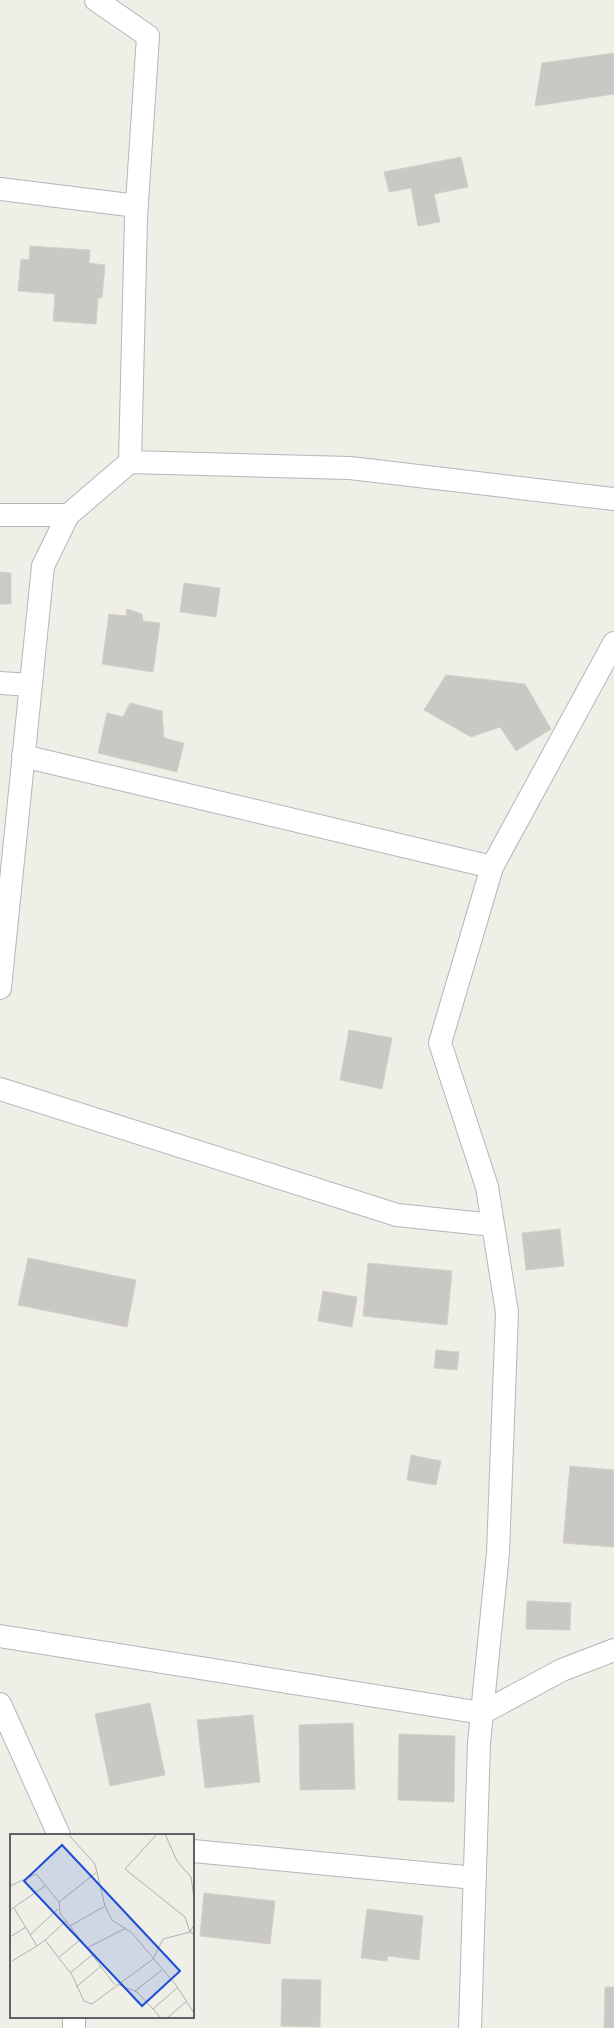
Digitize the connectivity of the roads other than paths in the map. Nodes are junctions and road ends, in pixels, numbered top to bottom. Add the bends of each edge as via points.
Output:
1 (96, 0) edge
2 (0, 189) edge
3 (137, 206) junction
4 (130, 462) junction
5 (614, 499) edge
6 (0, 515) edge
7 (68, 515) junction
8 (614, 643) edge
9 (0, 683) edge
10 (31, 684) junction
11 (23, 756) junction
12 (492, 867) junction
13 (1, 961) edge
14 (0, 988) edge
15 (0, 1089) edge
16 (493, 1225) junction
17 (0, 1636) edge
18 (614, 1650) edge
19 (0, 1704) edge
20 (482, 1713) junction
21 (59, 1834) edge
22 (194, 1852) edge
23 (475, 1878) junction
24 (470, 2028) edge

1 - 3 street via 148,36
2 - 3 street
3 - 4 street
4 - 5 street via 350,468
4 - 7 street
6 - 7 street
7 - 10 street via 43,566
8 - 12 street
9 - 10 street
10 - 11 street
11 - 12 street
11 - 13 street
12 - 16 street via 440,1043 487,1187
13 - 14 street
15 - 16 street via 397,1215
16 - 20 street via 507,1312 498,1553
17 - 20 street
18 - 20 street via 562,1670
19 - 21 street
20 - 23 street
22 - 23 street
23 - 24 street

